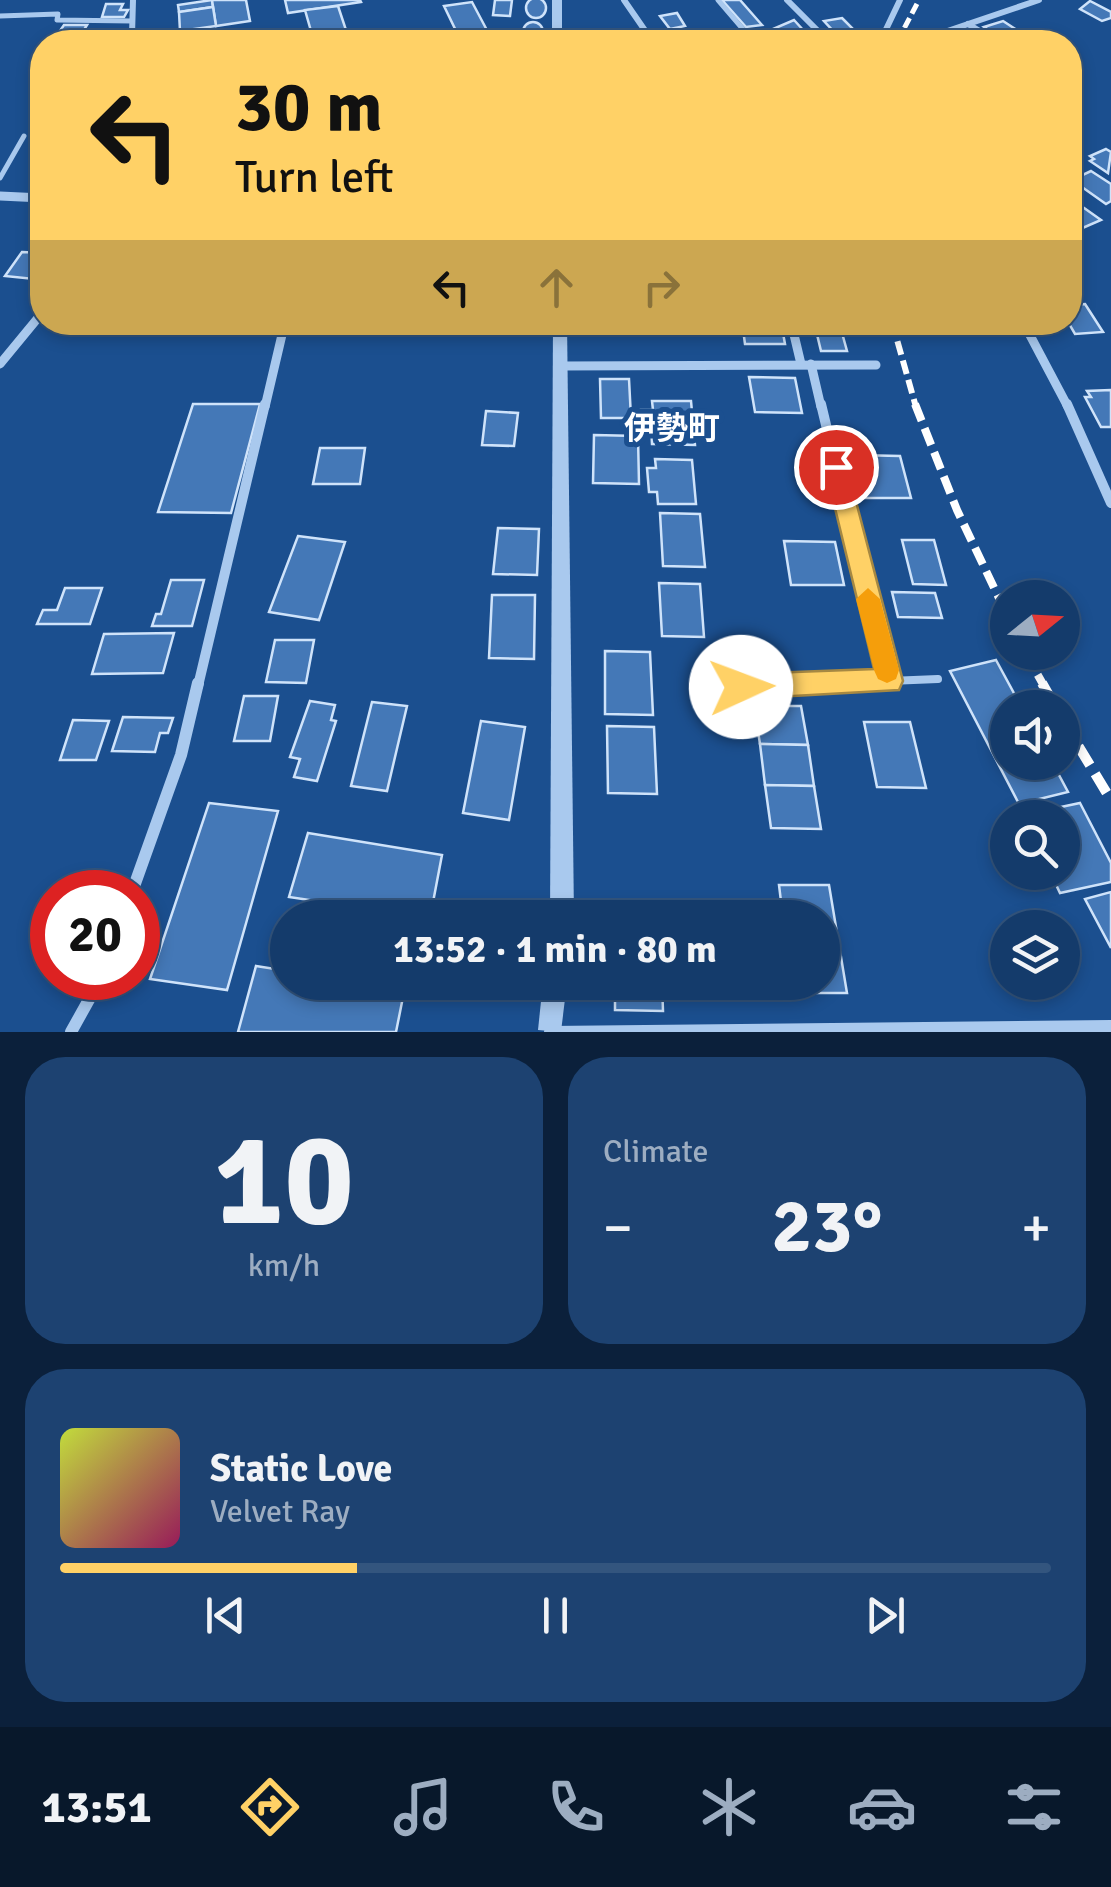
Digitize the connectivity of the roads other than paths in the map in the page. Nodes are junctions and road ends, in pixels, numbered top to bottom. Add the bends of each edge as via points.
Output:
1 (133, 0) edge
2 (557, 0) edge
3 (624, 0) edge
4 (718, 0) edge
5 (787, 0) edge
6 (900, 0) edge
7 (1017, 0) edge
8 (1039, 0) edge
9 (1025, 5) junction
10 (0, 17) edge
11 (132, 21) junction
12 (968, 24) junction
13 (132, 30) edge
14 (556, 30) edge
15 (645, 30) edge
16 (744, 30) edge
17 (817, 30) edge
18 (886, 30) edge
19 (950, 30) edge
20 (978, 30) edge
21 (24, 136) dead end
22 (0, 178) edge
23 (0, 196) edge
24 (30, 197) edge
25 (30, 328) edge
26 (282, 335) edge
27 (560, 335) edge
28 (796, 335) edge
29 (1031, 335) edge
30 (0, 364) edge
31 (806, 364) junction
32 (876, 364) dead end
33 (561, 366) junction
34 (1111, 503) edge
35 (878, 638) joint
36 (938, 679) dead end
37 (890, 681) junction
38 (741, 687) dead end
39 (140, 870) edge
40 (562, 900) edge
41 (89, 1000) edge
42 (553, 1000) edge
43 (1111, 1026) edge
44 (550, 1031) edge
45 (71, 1032) edge

1 - 11 street
2 - 14 street
3 - 15 street
4 - 16 lane
5 - 17 street
6 - 18 street
7 - 9 lane
8 - 9 street
9 - 12 street
10 - 11 lane
11 - 13 street
12 - 19 street
12 - 20 street
21 - 22 lane
23 - 24 street
25 - 30 street
26 - 39 street via 181,755
27 - 33 street
28 - 31 street
29 - 34 street
31 - 32 street
31 - 33 street
31 - 35 street
33 - 40 street
35 - 37 lane
36 - 37 lane
37 - 38 lane
41 - 45 street
42 - 44 street
43 - 44 street

